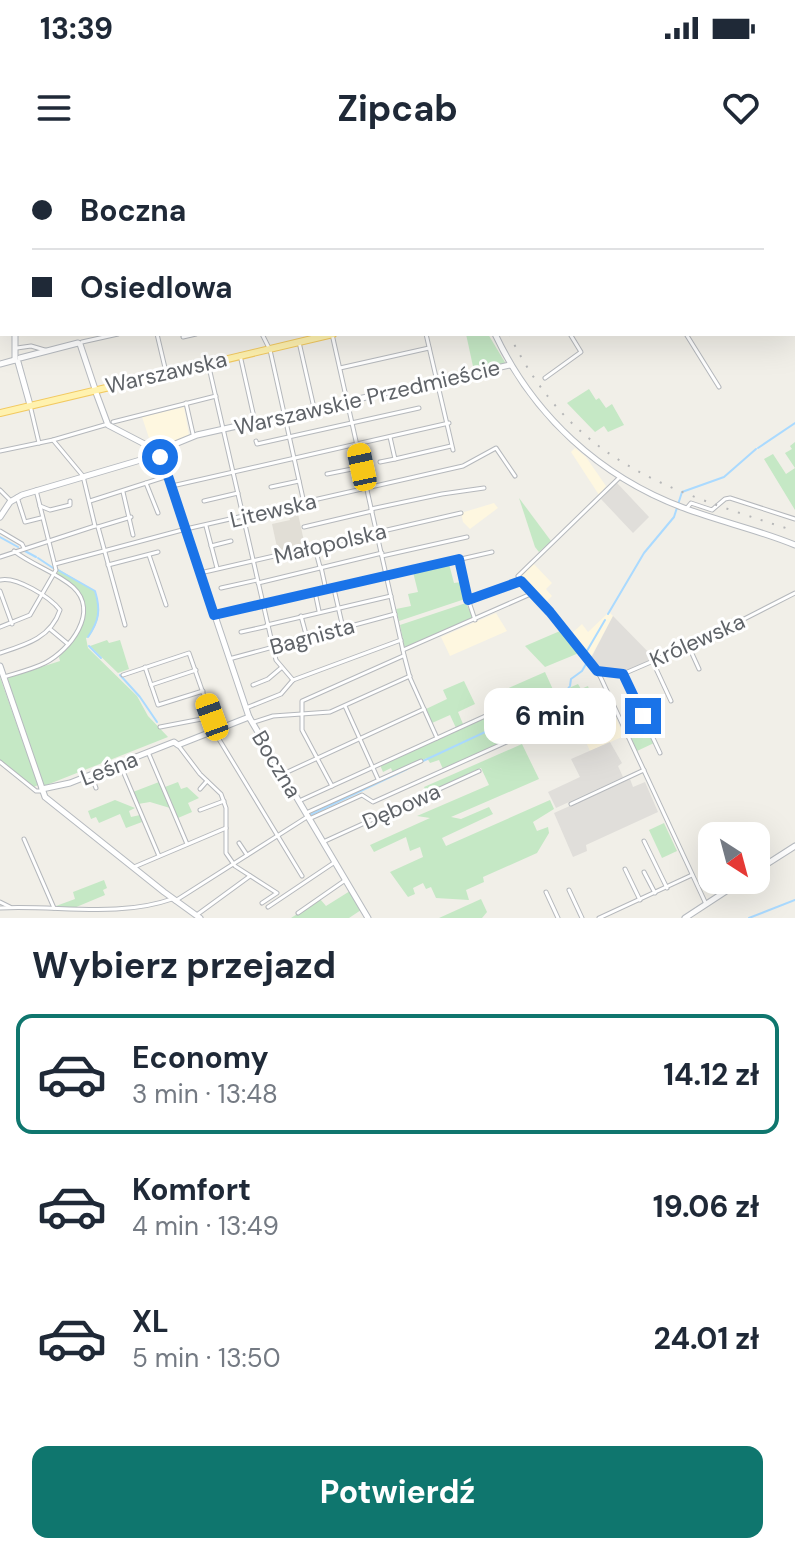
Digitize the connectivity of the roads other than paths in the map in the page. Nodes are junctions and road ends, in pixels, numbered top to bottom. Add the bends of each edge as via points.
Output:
1 (15, 336) edge
2 (107, 336) edge
3 (157, 336) edge
4 (187, 336) edge
5 (263, 336) edge
6 (324, 336) edge
7 (333, 336) edge
8 (426, 336) edge
9 (496, 336) edge
10 (571, 336) edge
11 (687, 336) edge
12 (183, 337) dead end
13 (79, 341) edge
14 (299, 342) junction
15 (16, 348) junction
16 (269, 348) junction
17 (429, 348) junction
18 (48, 351) junction
19 (240, 355) junction
20 (17, 359) junction
21 (208, 362) junction
22 (0, 364) edge
23 (510, 365) junction
24 (340, 368) junction
25 (166, 372) junction
26 (545, 378) dead end
27 (437, 381) junction
28 (719, 387) dead end
29 (95, 389) junction
30 (216, 396) junction
31 (347, 401) junction
32 (186, 403) junction
33 (30, 405) junction
34 (314, 408) junction
35 (419, 408) dead end
36 (0, 413) edge
37 (285, 415) junction
38 (255, 422) junction
39 (112, 423) junction
40 (352, 423) junction
41 (449, 423) junction
42 (223, 429) junction
43 (193, 436) junction
44 (289, 436) junction
45 (390, 437) junction
46 (53, 440) junction
47 (256, 441) dead end
48 (39, 443) junction
49 (357, 445) junction
50 (0, 451) edge
51 (155, 454) junction
52 (295, 459) junction
53 (395, 459) junction
54 (380, 462) dead end
55 (362, 467) junction
56 (233, 473) junction
57 (327, 474) dead end
58 (83, 476) junction
59 (168, 476) junction
60 (515, 476) dead end
61 (621, 476) junction
62 (300, 481) junction
63 (146, 483) junction
64 (172, 486) junction
65 (271, 487) dead end
66 (367, 488) junction
67 (484, 488) dead end
68 (0, 490) edge
69 (36, 490) junction
70 (123, 491) junction
71 (238, 493) junction
72 (14, 499) junction
73 (70, 501) dead end
74 (90, 501) junction
75 (204, 501) dead end
76 (304, 503) junction
77 (40, 506) junction
78 (686, 509) junction
79 (372, 510) junction
80 (158, 513) dead end
81 (461, 513) dead end
82 (243, 516) junction
83 (0, 517) edge
84 (131, 517) junction
85 (43, 518) junction
86 (795, 519) edge
87 (206, 525) junction
88 (96, 527) junction
89 (304, 527) dead end
90 (186, 529) junction
91 (0, 531) edge
92 (377, 532) junction
93 (133, 535) dead end
94 (467, 537) dead end
95 (49, 541) junction
96 (231, 541) dead end
97 (795, 545) edge
98 (211, 546) junction
99 (315, 546) junction
100 (24, 548) junction
101 (104, 550) junction
102 (14, 551) junction
103 (158, 552) dead end
104 (492, 552) dead end
105 (382, 554) junction
106 (149, 555) junction
107 (0, 557) edge
108 (459, 559) junction
109 (253, 560) junction
110 (55, 564) junction
111 (108, 565) junction
112 (320, 567) junction
113 (217, 568) junction
114 (200, 573) junction
115 (54, 575) junction
116 (387, 576) junction
117 (0, 580) edge
118 (520, 580) junction
119 (258, 582) junction
120 (221, 588) dead end
121 (334, 588) junction
122 (326, 590) junction
123 (0, 591) edge
124 (315, 592) junction
125 (533, 593) junction
126 (795, 593) edge
127 (42, 596) junction
128 (391, 596) junction
129 (468, 600) junction
130 (263, 604) junction
131 (166, 605) dead end
132 (339, 607) junction
133 (319, 611) junction
134 (395, 614) junction
135 (214, 615) junction
136 (301, 616) junction
137 (475, 620) junction
138 (12, 624) junction
139 (125, 625) dead end
140 (268, 625) junction
141 (0, 627) edge
142 (343, 628) junction
143 (50, 629) junction
144 (241, 632) dead end
145 (307, 638) junction
146 (401, 640) junction
147 (68, 644) junction
148 (272, 647) junction
149 (689, 647) junction
150 (0, 653) edge
151 (403, 653) junction
152 (229, 659) junction
153 (652, 660) junction
154 (0, 666) edge
155 (145, 667) junction
156 (281, 668) junction
157 (699, 669) dead end
158 (196, 670) junction
159 (597, 671) junction
160 (623, 674) junction
161 (123, 675) dead end
162 (410, 676) junction
163 (4, 677) junction
164 (293, 680) junction
165 (151, 685) junction
166 (253, 685) dead end
167 (203, 691) junction
168 (609, 696) junction
169 (671, 701) dead end
170 (345, 706) junction
171 (245, 708) junction
172 (424, 709) junction
173 (492, 713) dead end
174 (300, 715) junction
175 (212, 717) junction
176 (249, 717) junction
177 (252, 723) junction
178 (160, 727) dead end
179 (215, 730) junction
180 (169, 736) dead end
181 (360, 738) junction
182 (437, 738) junction
183 (176, 744) junction
184 (148, 752) junction
185 (660, 753) dead end
186 (316, 759) junction
187 (421, 761) dead end
188 (0, 762) edge
189 (119, 763) junction
190 (373, 767) junction
191 (644, 770) junction
192 (479, 771) dead end
193 (283, 774) junction
194 (91, 775) junction
195 (379, 780) junction
196 (207, 781) junction
197 (332, 786) junction
198 (96, 788) dead end
199 (200, 789) dead end
200 (42, 790) junction
201 (224, 801) junction
202 (299, 801) junction
203 (571, 804) dead end
204 (200, 810) dead end
205 (308, 816) junction
206 (226, 828) junction
207 (278, 835) junction
208 (24, 839) dead end
209 (644, 841) dead end
210 (323, 842) junction
211 (239, 843) dead end
212 (187, 844) junction
213 (795, 846) edge
214 (247, 855) junction
215 (159, 856) junction
216 (335, 862) junction
217 (770, 862) edge
218 (233, 863) junction
219 (132, 868) junction
220 (625, 869) dead end
221 (644, 872) dead end
222 (692, 875) junction
223 (250, 876) junction
224 (302, 876) dead end
225 (346, 880) junction
226 (667, 888) junction
227 (569, 890) dead end
228 (546, 892) dead end
229 (655, 893) junction
230 (721, 894) edge
231 (174, 900) junction
232 (640, 900) junction
233 (0, 902) edge
234 (262, 903) dead end
235 (706, 904) junction
236 (10, 907) junction
237 (268, 907) dead end
238 (0, 908) edge
239 (54, 908) junction
240 (298, 913) dead end
241 (198, 917) edge
242 (368, 918) edge
243 (558, 918) edge
244 (582, 918) edge
245 (599, 918) edge
246 (685, 918) edge

1 - 15 street
2 - 13 street
3 - 25 street
4 - 12 street
5 - 16 street
6 - 14 main road, Warszawska
7 - 24 street
8 - 17 street
9 - 23 street
10 - 26 street via 581,352
11 - 28 street
13 - 18 street
13 - 29 street
14 - 16 main road, Warszawska
14 - 34 street
15 - 18 street
15 - 20 street
16 - 19 main road, Warszawska
16 - 37 street
17 - 24 street
17 - 27 street
18 - 20 street
19 - 21 main road, Warszawska
19 - 38 street
20 - 22 street
20 - 33 street
21 - 25 main road, Warszawska
21 - 30 street
23 - 27 street, Warszawskie Przedmieście
23 - 61 street via 566,435
24 - 31 street
25 - 29 main road, Warszawska
27 - 31 street, Warszawskie Przedmieście
27 - 41 street
29 - 33 main road, Warszawska
29 - 39 street
30 - 32 street
30 - 42 street
31 - 34 street, Warszawskie Przedmieście
31 - 40 street
32 - 39 street
32 - 43 street
33 - 36 main road, Warszawska
33 - 48 street
34 - 37 street, Warszawskie Przedmieście
35 - 40 street
37 - 38 street, Warszawskie Przedmieście
37 - 44 street
38 - 42 street, Warszawskie Przedmieście
39 - 46 street
39 - 51 street, Boczna
40 - 44 street
40 - 49 street
41 - 45 street
41 - 53 street via 453,448
42 - 43 street, Warszawskie Przedmieście
42 - 56 street
43 - 51 street, Warszawskie Przedmieście
44 - 47 street
44 - 52 street
45 - 49 street
45 - 53 street
46 - 48 street
46 - 58 street
48 - 50 street
49 - 52 street
49 - 55 street
51 - 58 street, Warszawskie Przedmieście
51 - 59 street, Boczna
52 - 56 street
52 - 62 street
53 - 54 street
55 - 57 street
55 - 66 street
56 - 64 street
56 - 71 street
58 - 69 street, Warszawskie Przedmieście
58 - 74 street
59 - 63 street
59 - 64 street, Boczna
60 - 66 street, Litewska via 496,448 471,464
61 - 78 street
61 - 118 street via 520,572
62 - 65 street
62 - 76 street
63 - 70 street
63 - 80 street
64 - 90 street, Boczna
66 - 76 street, Litewska
66 - 79 street
67 - 79 street
68 - 72 street
69 - 72 street, Warszawskie Przedmieście
69 - 77 street
70 - 74 street
70 - 84 street
71 - 75 street
71 - 82 street
72 - 83 street
72 - 85 street via 25,522
73 - 77 street via 50,510
74 - 88 street
76 - 82 street, Litewska
77 - 85 street
78 - 86 street via 691,503 712,510 730,498
78 - 97 street
79 - 89 street
79 - 92 street
81 - 92 street, Małopolska
82 - 87 street, Litewska
82 - 109 street
84 - 88 street
84 - 93 street
85 - 95 street
87 - 90 street, Litewska
87 - 98 street
88 - 95 street
88 - 101 street
90 - 101 street, Litewska
90 - 114 street, Boczna
91 - 100 street
92 - 99 street, Małopolska
92 - 105 street
94 - 105 street
95 - 100 street
95 - 110 street
96 - 98 street
98 - 113 street
99 - 109 street, Małopolska
99 - 112 street
100 - 102 street
101 - 110 street, Litewska
101 - 111 street
102 - 107 street
102 - 115 street
103 - 106 street
104 - 108 street
105 - 112 street
105 - 116 street
106 - 111 street
106 - 131 street
108 - 116 street
108 - 129 street
109 - 113 street, Małopolska
109 - 119 street
110 - 115 street
111 - 139 street
112 - 119 street
112 - 122 street
113 - 114 street, Małopolska
114 - 135 street, Boczna
115 - 127 street
115 - 147 street via 75,589 83,606 81,625
116 - 121 street
116 - 128 street
117 - 127 street via 12,579
118 - 125 street
118 - 129 street
119 - 120 street
119 - 130 street
121 - 122 street
121 - 132 street
122 - 124 street
123 - 138 street
124 - 130 street
124 - 133 street
125 - 137 street
125 - 159 street
126 - 149 street, Królewska
127 - 138 street via 28,617
127 - 143 street via 59,609
128 - 132 street
128 - 134 street
129 - 137 street
130 - 135 street
130 - 140 street
132 - 133 street
132 - 142 street
133 - 136 street
134 - 142 street, Bagnista
134 - 146 street
135 - 152 street, Boczna
136 - 140 street
136 - 145 street
137 - 151 street
138 - 141 street
140 - 144 street
140 - 148 street
142 - 145 street, Bagnista
143 - 147 street
143 - 150 street via 35,641
145 - 148 street, Bagnista
146 - 151 street
146 - 164 street
147 - 163 street via 47,662
148 - 152 street, Bagnista
148 - 156 street
149 - 153 street, Królewska
149 - 157 street
151 - 162 street
151 - 174 street via 303,700
152 - 171 street, Boczna
153 - 160 street, Królewska
153 - 169 street
154 - 163 street
155 - 158 street via 188,653
155 - 161 street
155 - 165 street
156 - 164 street
156 - 166 street
158 - 165 street
158 - 167 street
159 - 160 street, Królewska
159 - 168 street
160 - 185 street
162 - 170 street
162 - 172 street
163 - 200 street
164 - 171 street via 281,694
165 - 167 street via 158,705
167 - 175 street
168 - 191 street
168 - 205 street via 373,802 362,795
170 - 174 street
170 - 181 street
171 - 176 street, Boczna
172 - 181 street
172 - 182 street
173 - 182 street
174 - 177 street
174 - 186 street
175 - 178 street
175 - 179 street
176 - 177 street, Boczna
176 - 179 street, Leśna
177 - 193 street, Boczna
179 - 183 street, Leśna
179 - 207 street
180 - 183 street
181 - 186 street
181 - 190 street
182 - 190 street
183 - 184 street, Leśna
183 - 196 street
184 - 189 street, Leśna
184 - 212 street
186 - 193 street
186 - 197 street
187 - 195 street
188 - 200 street via 36,791
189 - 194 street, Leśna
189 - 215 street
190 - 195 street
190 - 197 street
191 - 203 street
191 - 222 street
192 - 210 street, Dębowa
193 - 202 street, Boczna
194 - 198 street
194 - 200 street, Leśna
195 - 205 street
196 - 199 street
196 - 201 street
197 - 202 street
200 - 219 street
201 - 204 street
201 - 206 street
202 - 205 street, Boczna
205 - 207 street
205 - 210 street, Boczna
206 - 212 street
206 - 218 street via 226,853
207 - 214 street
207 - 224 street
208 - 239 street
209 - 226 street
210 - 216 street, Boczna
211 - 214 street
212 - 215 street
213 - 217 street
214 - 218 street
215 - 219 street
216 - 225 street, Boczna
216 - 237 street
218 - 223 street
218 - 231 street
219 - 231 street
220 - 232 street
221 - 229 street
222 - 226 street
222 - 235 street
223 - 234 street via 277,893
223 - 241 street
225 - 240 street
225 - 242 street, Boczna
226 - 229 street
227 - 244 street
228 - 243 street
229 - 232 street
230 - 235 street
231 - 239 street via 145,908
231 - 241 street
232 - 245 street
233 - 236 street
235 - 246 street
236 - 238 street
236 - 239 street

